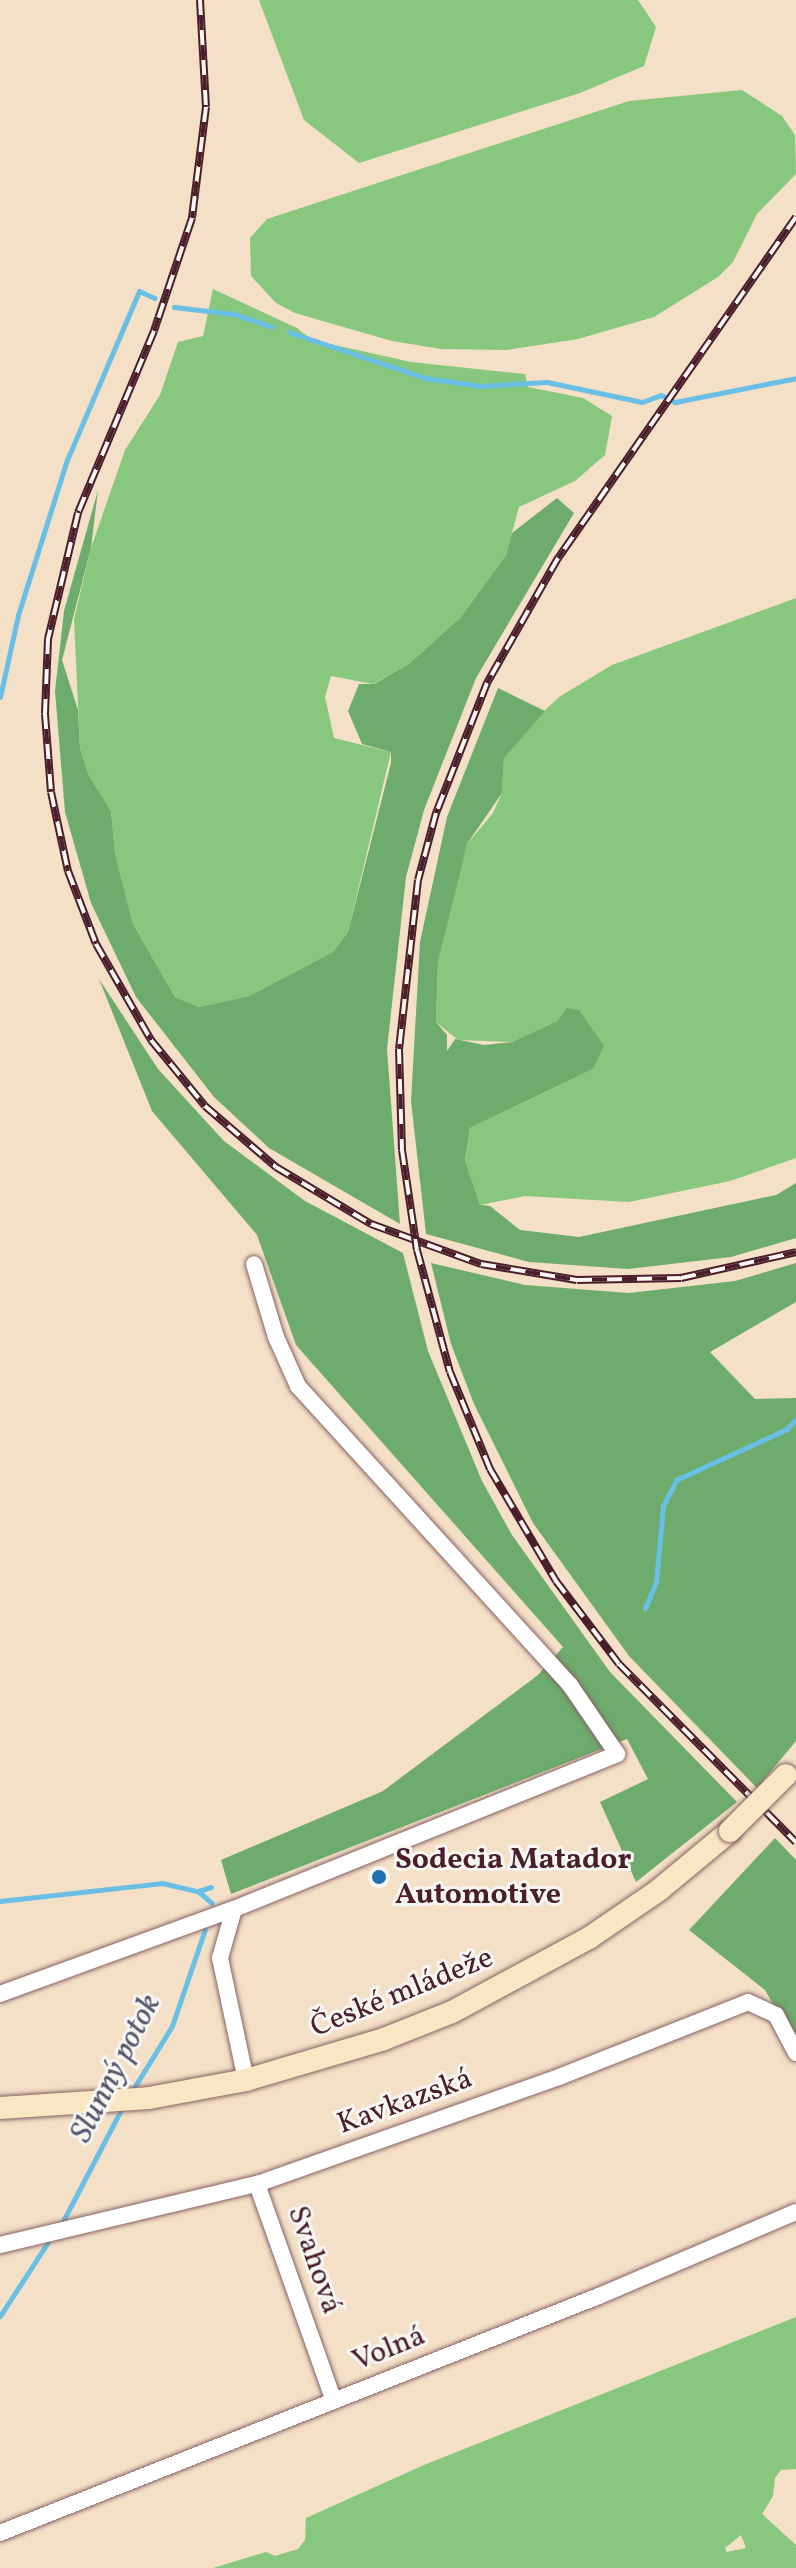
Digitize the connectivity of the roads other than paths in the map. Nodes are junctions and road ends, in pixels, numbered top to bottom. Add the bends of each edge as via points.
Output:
1 (254, 1264) dead end
2 (791, 1769) edge
3 (234, 1909) junction
4 (0, 1994) edge
5 (796, 2053) edge
6 (246, 2080) junction
7 (0, 2108) edge
8 (257, 2184) junction
9 (796, 2212) edge
10 (0, 2245) edge
11 (334, 2401) junction
12 (0, 2533) edge

1 - 3 street via 276,1337 298,1386 570,1685 617,1754
2 - 6 street, České mládeže, bridge via 730,1831 659,1890 514,1980 384,2039
3 - 4 street
3 - 6 street via 220,1958
5 - 8 street, Kavkazská via 776,2015 748,2002 559,2077
6 - 7 street, České mládeže via 104,2104
8 - 10 street, Kavkazská
8 - 11 street, Svahová
9 - 11 street, Volná
11 - 12 street, Volná

